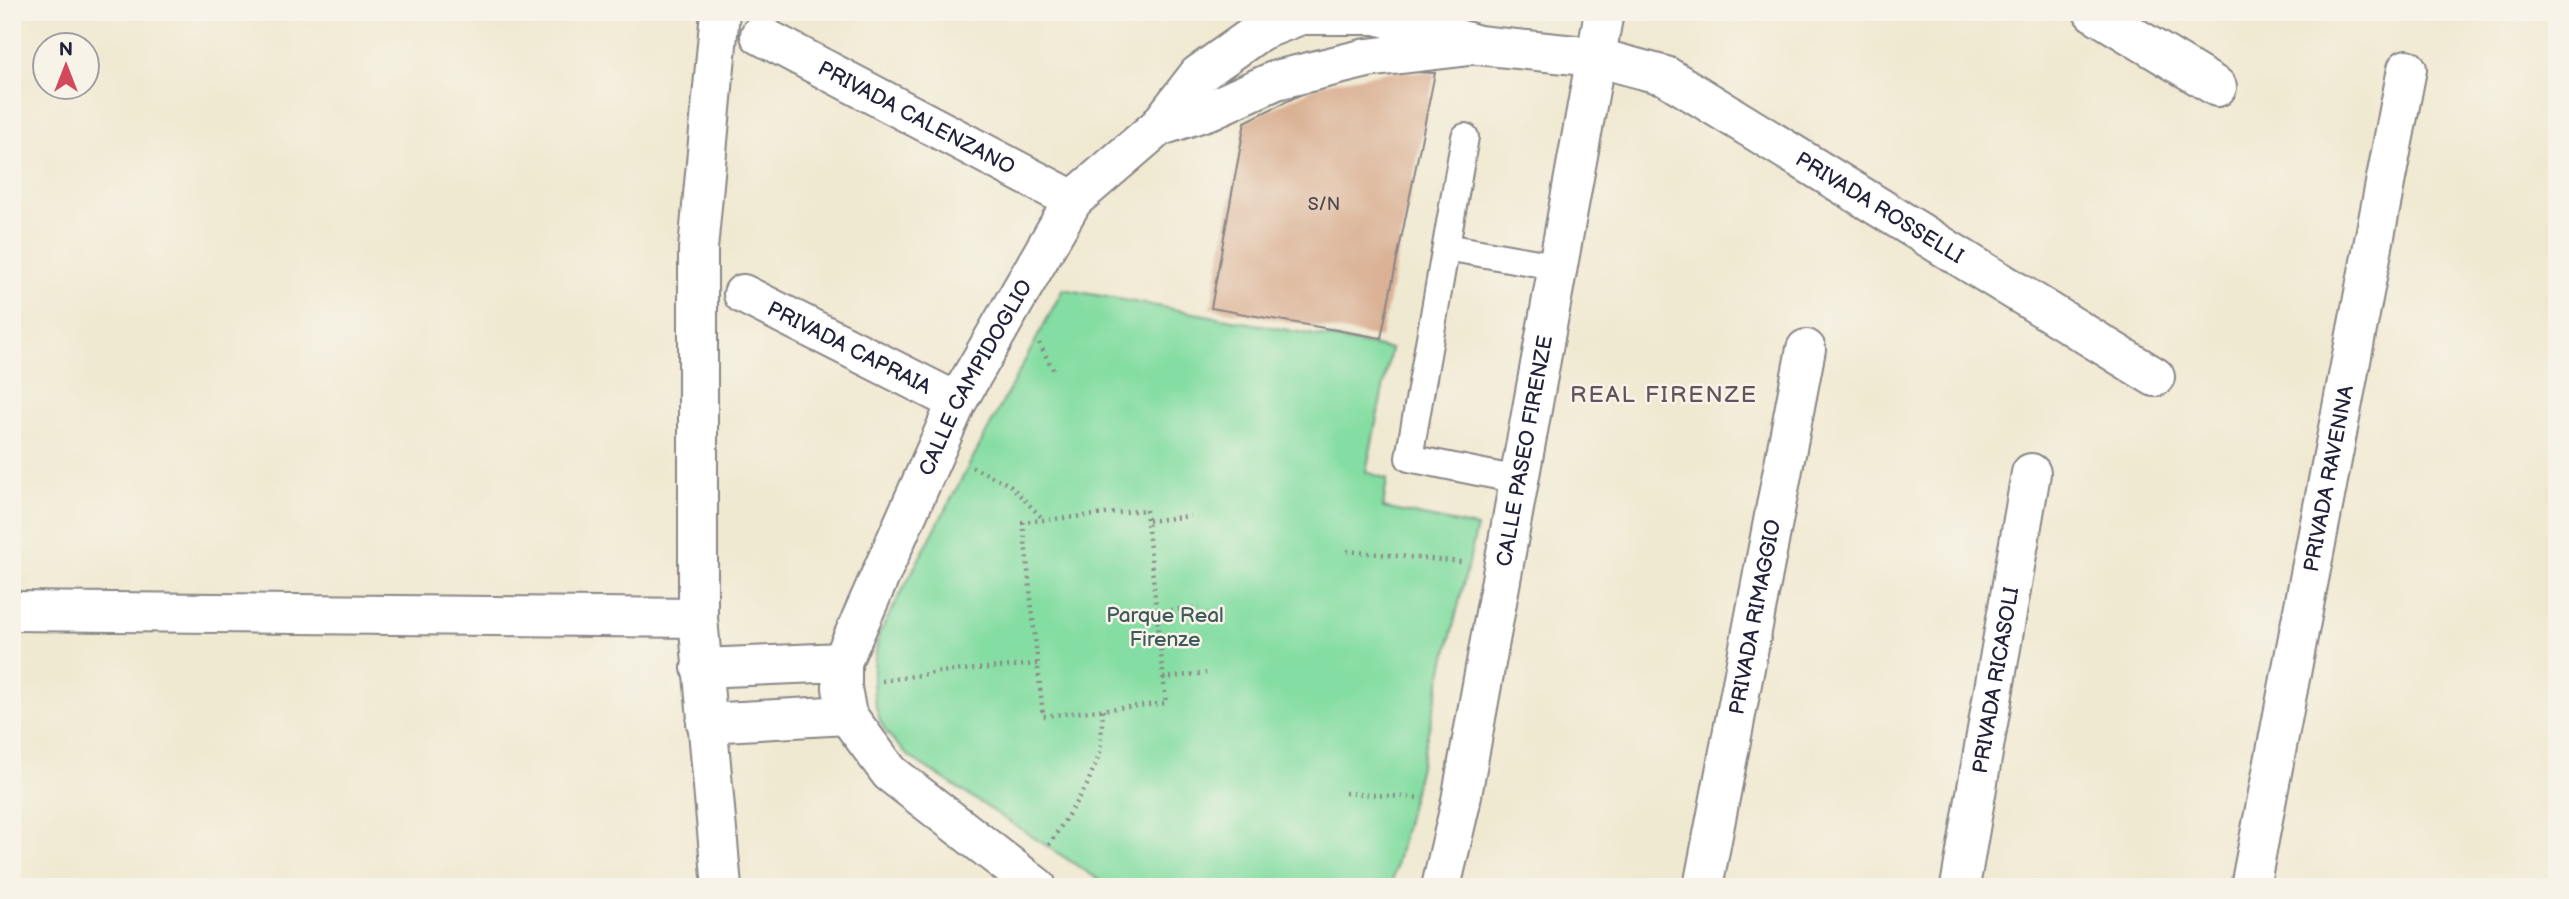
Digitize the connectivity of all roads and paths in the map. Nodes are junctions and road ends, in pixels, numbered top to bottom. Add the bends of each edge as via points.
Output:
1 (720, 12) edge
2 (1604, 12) edge
3 (2093, 12) edge
4 (1300, 13) edge
5 (1260, 31) junction
6 (760, 35) dead end
7 (1478, 45) junction
8 (1595, 57) junction
9 (2407, 69) dead end
10 (1276, 80) junction
11 (2217, 88) dead end
12 (1158, 127) junction
13 (1465, 137) dead end
14 (1073, 200) junction
15 (1446, 247) junction
16 (1560, 267) junction
17 (743, 294) dead end
18 (1806, 349) dead end
19 (2155, 377) dead end
20 (957, 402) junction
21 (936, 451) junction
22 (2031, 473) dead end
23 (1518, 480) junction
24 (1190, 516) dead end
25 (1044, 520) junction
26 (1148, 521) junction
27 (1347, 551) dead end
28 (1503, 566) junction
29 (1199, 607) dead end
30 (12, 611) edge
31 (1157, 612) junction
32 (698, 618) junction
33 (1038, 664) junction
34 (701, 668) junction
35 (1206, 673) dead end
36 (1163, 678) junction
37 (844, 688) junction
38 (1102, 709) junction
39 (706, 723) junction
40 (1345, 793) dead end
41 (1418, 798) dead end
42 (1031, 883) edge
43 (722, 887) edge
44 (1441, 887) edge
45 (1703, 887) edge
46 (1959, 887) edge
47 (2250, 887) edge

1 - 32 street via 698,249
2 - 8 street, CALLE PASEO FIRENZE
3 - 11 street
4 - 5 street, CALLE CAMPIDOGLIO
4 - 7 street, CALLE CAMPIDOGLIO via 1377,15
5 - 10 street
5 - 12 street, CALLE CAMPIDOGLIO via 1198,75
6 - 14 street, PRIVADA CALENZANO
7 - 8 street, CALLE CAMPIDOGLIO
7 - 10 street, CALLE CAMPIDOGLIO via 1367,58
8 - 16 street, CALLE PASEO FIRENZE
8 - 19 street, PRIVADA ROSSELLI via 1666,76
9 - 47 street, PRIVADA RAVENNA
10 - 12 street, CALLE CAMPIDOGLIO
12 - 14 street, CALLE CAMPIDOGLIO
13 - 15 lane
14 - 20 street, CALLE CAMPIDOGLIO
15 - 16 lane
15 - 23 lane via 1409,458
16 - 23 street, CALLE PASEO FIRENZE
17 - 20 street, PRIVADA CAPRAIA
18 - 45 street, PRIVADA RIMAGGIO
20 - 21 street, CALLE CAMPIDOGLIO
21 - 25 path via 1010,485
21 - 37 street, CALLE CAMPIDOGLIO
22 - 46 street, PRIVADA RICASOLI
23 - 28 street, CALLE PASEO FIRENZE
24 - 26 path
25 - 26 path via 1146,510
25 - 33 path via 1023,522
26 - 31 path
27 - 28 path
28 - 44 street, CALLE PASEO FIRENZE
29 - 31 path
30 - 32 street
31 - 36 path
32 - 34 street
33 - 37 path via 939,672
33 - 38 path via 1043,716
34 - 37 street
34 - 39 street
35 - 36 path
36 - 38 path via 1166,703
37 - 39 street
37 - 42 street via 890,773
38 - 42 path via 1100,752 1087,785
39 - 43 street
40 - 41 path

